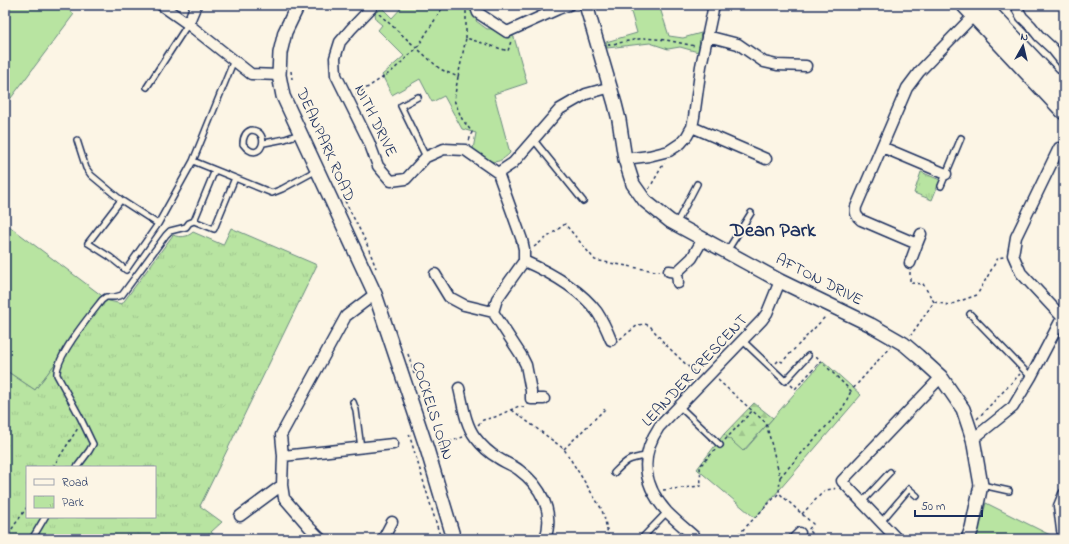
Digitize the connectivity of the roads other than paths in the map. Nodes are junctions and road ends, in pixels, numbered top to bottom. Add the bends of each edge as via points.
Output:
1 (161, 5) edge
2 (196, 5) edge
3 (298, 5) edge
4 (475, 5) edge
5 (569, 5) edge
6 (586, 5) edge
7 (714, 5) edge
8 (1019, 5) edge
9 (372, 7) road end
10 (974, 8) edge
11 (188, 24) junction
12 (707, 36) junction
13 (234, 60) junction
14 (1064, 63) edge
15 (806, 66) dead end
16 (279, 75) junction
17 (147, 87) dead end
18 (610, 87) junction
19 (1064, 92) edge
20 (418, 97) dead end
21 (1064, 110) edge
22 (692, 127) junction
23 (300, 133) junction
24 (961, 138) dead end
25 (533, 139) junction
26 (77, 140) dead end
27 (264, 143) junction
28 (882, 147) junction
29 (1059, 148) dead end
30 (426, 157) junction
31 (626, 159) junction
32 (766, 159) dead end
33 (193, 161) junction
34 (215, 170) junction
35 (317, 170) junction
36 (498, 173) junction
37 (946, 174) junction
38 (235, 178) junction
39 (697, 184) dead end
40 (941, 186) dead end
41 (121, 200) junction
42 (583, 202) dead end
43 (751, 213) dead end
44 (194, 221) junction
45 (158, 224) junction
46 (676, 224) junction
47 (922, 234) dead end
48 (703, 239) junction
49 (917, 244) junction
50 (727, 252) junction
51 (524, 261) junction
52 (910, 263) road end
53 (435, 274) dead end
54 (675, 275) road end
55 (780, 280) junction
56 (375, 294) junction
57 (493, 312) junction
58 (970, 314) dead end
59 (1063, 315) edge
60 (611, 340) road end
61 (743, 341) junction
62 (808, 356) dead end
63 (1027, 373) junction
64 (941, 378) junction
65 (459, 388) dead end
66 (544, 399) dead end
67 (353, 402) dead end
68 (679, 406) junction
69 (971, 434) junction
70 (393, 444) dead end
71 (720, 445) road end
72 (361, 448) junction
73 (282, 456) junction
74 (646, 456) junction
75 (78, 466) edge
76 (890, 472) dead end
77 (614, 473) dead end
78 (282, 485) junction
79 (981, 485) junction
80 (1009, 491) dead end
81 (1064, 494) edge
82 (917, 496) dead end
83 (862, 502) junction
84 (667, 512) junction
85 (240, 516) dead end
86 (45, 518) edge
87 (392, 522) dead end
88 (881, 522) junction
89 (1064, 536) edge
90 (32, 539) edge
91 (321, 539) edge
92 (383, 539) edge
93 (454, 539) edge
94 (545, 539) edge
95 (641, 539) edge
96 (697, 539) edge
97 (897, 539) edge
98 (968, 539) edge

1 - 11 street
2 - 11 street
3 - 16 street, DEANPARK ROAD via 285,32 280,53
4 - 5 street via 478,13 507,32
6 - 18 street, AFTON DRIVE
7 - 12 street
8 - 14 street via 1018,10 1022,17
9 - 30 street, NITH DRIVE via 340,42 335,58 336,75 370,142 378,166 391,181 406,179
10 - 19 main road
10 - 21 main road
10 - 28 street via 907,88
11 - 13 street
11 - 17 lane
12 - 15 street via 738,44 764,62
12 - 22 street via 700,66
13 - 16 street via 251,74
13 - 33 lane
16 - 23 street, DEANPARK ROAD via 283,96
18 - 25 street via 586,94 560,109
18 - 31 street, AFTON DRIVE
20 - 30 lane via 401,106
22 - 31 street via 681,143 670,150
22 - 32 street
23 - 27 lane
23 - 35 street, DEANPARK ROAD
24 - 37 lane
25 - 36 street via 513,163
25 - 42 lane
26 - 41 lane via 86,168 91,175
27 - 27 lane via 260,150 252,152 243,144 243,139 248,131 254,130 261,135
28 - 37 street
28 - 49 street via 855,212 860,220
29 - 59 street via 1016,237 1013,255 1021,273
30 - 36 street, NITH DRIVE via 444,150 465,150
31 - 46 street, AFTON DRIVE via 632,184 644,200
33 - 34 lane
33 - 45 lane
34 - 38 lane
34 - 44 lane
35 - 38 lane via 272,193
35 - 56 street, DEANPARK ROAD
36 - 51 street via 522,240
37 - 40 lane
38 - 44 lane via 214,229
39 - 46 lane
41 - 45 lane
41 - 45 lane via 88,243 110,256 126,270
43 - 50 lane
44 - 75 lane via 166,235 122,295 102,300 61,357 57,375 93,444
46 - 48 street, AFTON DRIVE
47 - 49 street
48 - 50 street, AFTON DRIVE
48 - 54 street via 692,258
49 - 52 street
50 - 55 street, AFTON DRIVE
51 - 57 street via 497,299
51 - 60 street via 543,269 588,301 597,312
53 - 57 street via 449,297 464,305
55 - 61 street, LEANDER CRESCENT via 767,313
55 - 64 street, AFTON DRIVE via 872,325 900,342
56 - 73 street via 346,316 281,435
56 - 93 street, COCKELS LOAN
57 - 66 street via 526,365 531,399
58 - 63 lane
59 - 63 street
61 - 62 lane via 785,380
61 - 68 street, LEANDER CRESCENT
63 - 69 street via 1013,408
64 - 69 street, AFTON DRIVE via 963,409
64 - 83 street via 842,481
65 - 94 street via 466,417 476,438 487,450 518,469 536,486 548,512
67 - 72 lane
68 - 71 lane
68 - 74 street, LEANDER CRESCENT via 656,431
69 - 79 street, AFTON DRIVE
70 - 72 street
72 - 73 street
73 - 78 street
74 - 77 lane via 631,458
74 - 84 street, LEANDER CRESCENT via 651,489
76 - 83 lane
78 - 85 street
78 - 91 street via 284,498
79 - 80 lane
79 - 98 street, AFTON DRIVE
81 - 89 street via 1059,506
82 - 88 lane via 909,489
83 - 88 street
84 - 95 lane
84 - 96 street, LEANDER CRESCENT
86 - 90 lane
87 - 92 street
88 - 97 street

